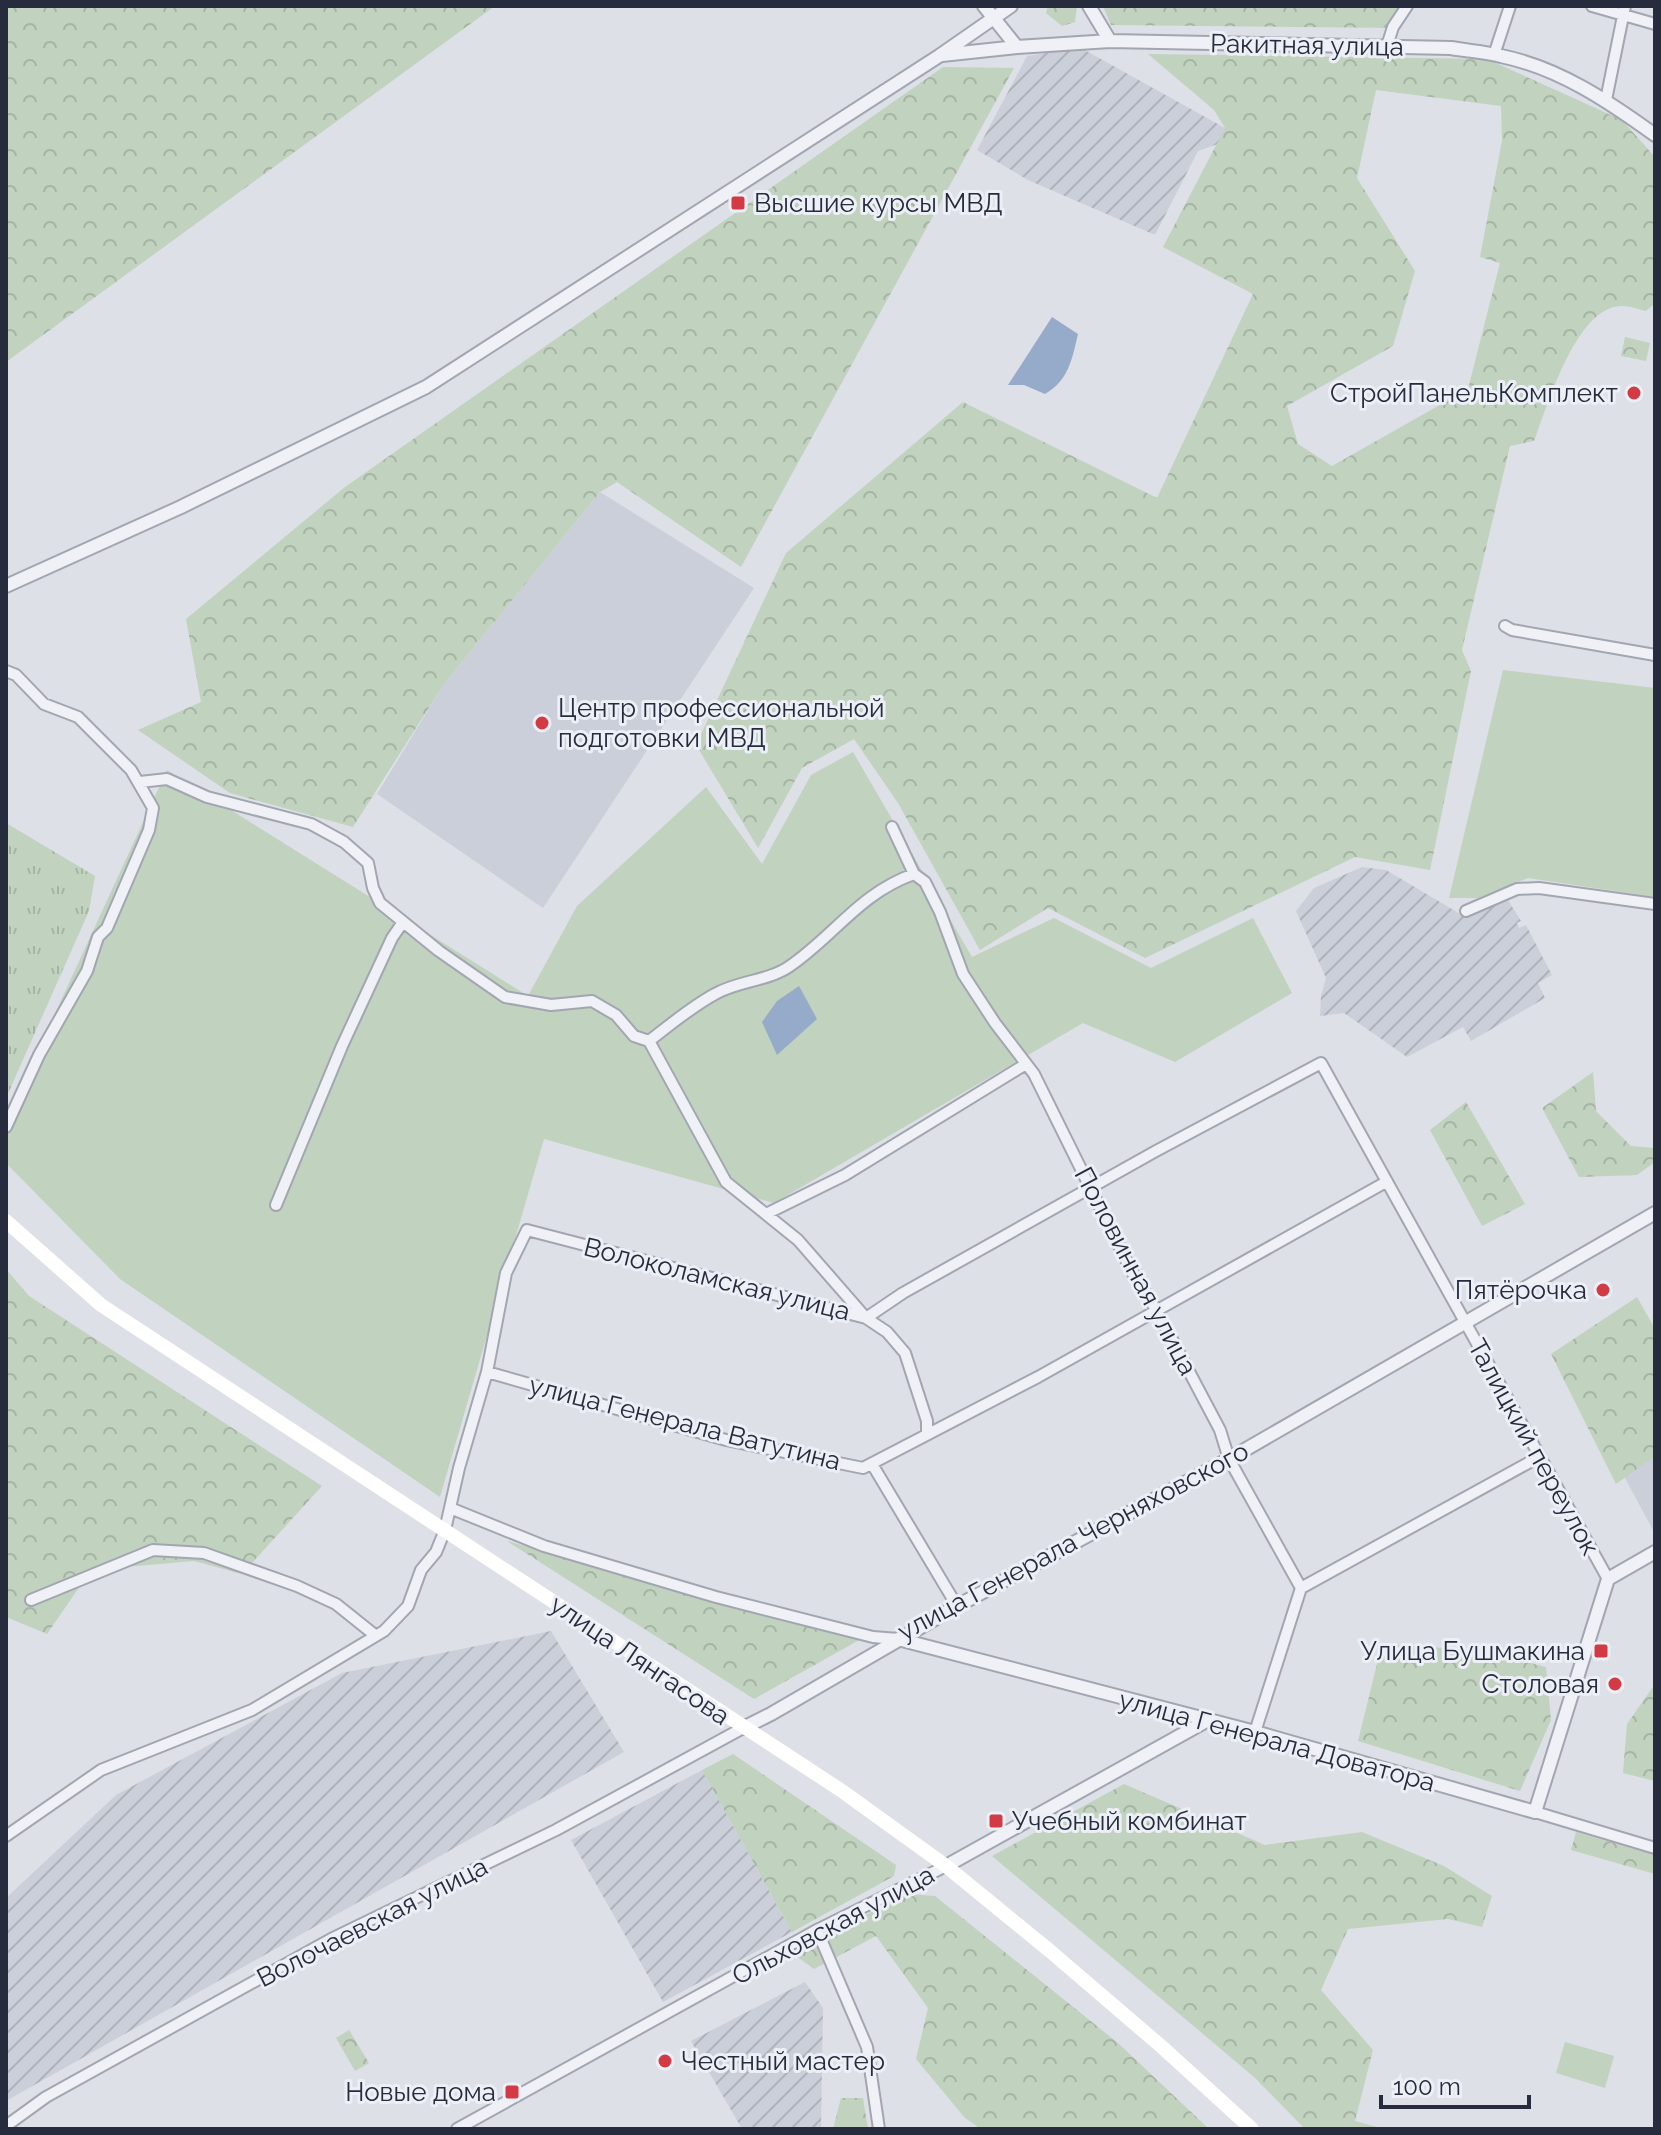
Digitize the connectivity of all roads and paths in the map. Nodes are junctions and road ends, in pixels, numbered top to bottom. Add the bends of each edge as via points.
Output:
1 (984, 6) edge
2 (1011, 6) edge
3 (1089, 6) edge
4 (1407, 6) edge
5 (1510, 6) edge
6 (1592, 6) edge
7 (1624, 11) edge
8 (992, 18) junction
9 (1655, 24) edge
10 (1110, 41) junction
11 (1387, 46) junction
12 (1017, 47) junction
13 (1494, 55) junction
14 (939, 56) junction
15 (1606, 100) junction
16 (1655, 135) edge
17 (6, 586) edge
18 (1505, 626) dead end
19 (1655, 655) edge
20 (6, 671) edge
21 (140, 782) junction
22 (892, 827) dead end
23 (914, 874) junction
24 (1655, 904) edge
25 (1466, 911) dead end
26 (403, 922) junction
27 (649, 1041) junction
28 (1321, 1063) joint
29 (1026, 1064) junction
30 (6, 1127) edge
31 (1386, 1182) junction
32 (1092, 1189) junction
33 (276, 1205) dead end
34 (766, 1214) junction
35 (1654, 1215) edge
36 (6, 1221) edge
37 (1157, 1311) junction
38 (866, 1318) junction
39 (1466, 1323) junction
40 (487, 1372) junction
41 (927, 1434) junction
42 (1539, 1457) junction
43 (1229, 1459) junction
44 (872, 1464) junction
45 (450, 1508) junction
46 (445, 1530) junction
47 (1655, 1552) edge
48 (1608, 1579) junction
49 (1301, 1588) junction
50 (31, 1600) dead end
51 (957, 1606) junction
52 (376, 1636) junction
53 (898, 1639) junction
54 (1208, 1720) junction
55 (743, 1728) junction
56 (1255, 1732) junction
57 (1535, 1812) junction
58 (6, 1836) edge
59 (1655, 1848) edge
60 (946, 1866) junction
61 (817, 1930) junction
62 (6, 2126) edge
63 (457, 2129) edge
64 (879, 2129) edge
65 (1252, 2129) edge

1 - 8 street
2 - 8 street
3 - 10 street
4 - 11 street
5 - 13 street
6 - 7 street
7 - 9 street
7 - 15 street
8 - 12 street
8 - 14 street
10 - 11 street, Ракитная улица
10 - 12 street, Ракитная улица
11 - 13 street, Ракитная улица
12 - 14 street, Ракитная улица
13 - 15 street, Ракитная улица via 1554,73
14 - 17 street via 426,387
15 - 16 street, Ракитная улица
18 - 19 street
20 - 21 street via 44,704 78,717
21 - 26 street via 167,779 207,797 311,824 368,863 380,903
21 - 30 street via 153,808 149,830 87,971
22 - 23 street, Половинная улица
23 - 27 street via 879,891 789,967 716,993
23 - 29 street, Половинная улица via 925,882 940,912 963,974
24 - 25 street via 1539,888 1517,889
26 - 27 street via 505,997 551,1005 592,1001 616,1015 634,1036
26 - 33 street via 342,1046
27 - 34 street via 726,1182
28 - 31 street, Талицкий переулок
28 - 32 street, Волоколамская улица
29 - 32 street, Половинная улица
29 - 34 street via 845,1175
31 - 37 street, улица Генерала Ватутина
31 - 39 street, Талицкий переулок
32 - 37 street, Половинная улица
32 - 38 street, Волоколамская улица
34 - 38 street via 798,1240
35 - 39 street, улица Генерала Черняховского
36 - 46 main road, улица Лянгасова via 101,1305
37 - 41 street, улица Генерала Ватутина
37 - 43 street, Половинная улица via 1220,1430
38 - 40 street, Волоколамская улица via 527,1230 506,1273
38 - 41 street via 905,1353
39 - 42 street, Талицкий переулок
39 - 43 street, улица Генерала Черняховского
40 - 44 street, улица Генерала Ватутина via 726,1440 863,1468
40 - 45 street
41 - 44 street, улица Генерала Ватутина
42 - 48 street, Талицкий переулок
42 - 49 street
43 - 49 street, Половинная улица
43 - 51 street, улица Генерала Черняховского
44 - 51 street
45 - 46 street
45 - 53 street, улица Генерала Черняховского via 544,1546 716,1597
46 - 52 street via 421,1570 408,1606
46 - 55 main road, улица Лянгасова
47 - 48 street
48 - 57 street
49 - 56 street
50 - 52 street via 153,1550 204,1553 336,1604
51 - 53 street, улица Генерала Черняховского
52 - 58 street via 252,1710 101,1770
53 - 54 street, улица Генерала Доватора
53 - 55 street
54 - 56 street, улица Генерала Доватора
54 - 60 street, Ольховская улица
55 - 60 main road, улица Лянгасова
55 - 62 street, Волочаевская улица via 556,1830 331,1939 46,2097
56 - 57 street, улица Генерала Доватора
57 - 59 street, улица Генерала Доватора
60 - 61 street, Ольховская улица
60 - 65 main road, улица Лянгасова
61 - 63 street, Ольховская улица
61 - 64 street via 867,2047

